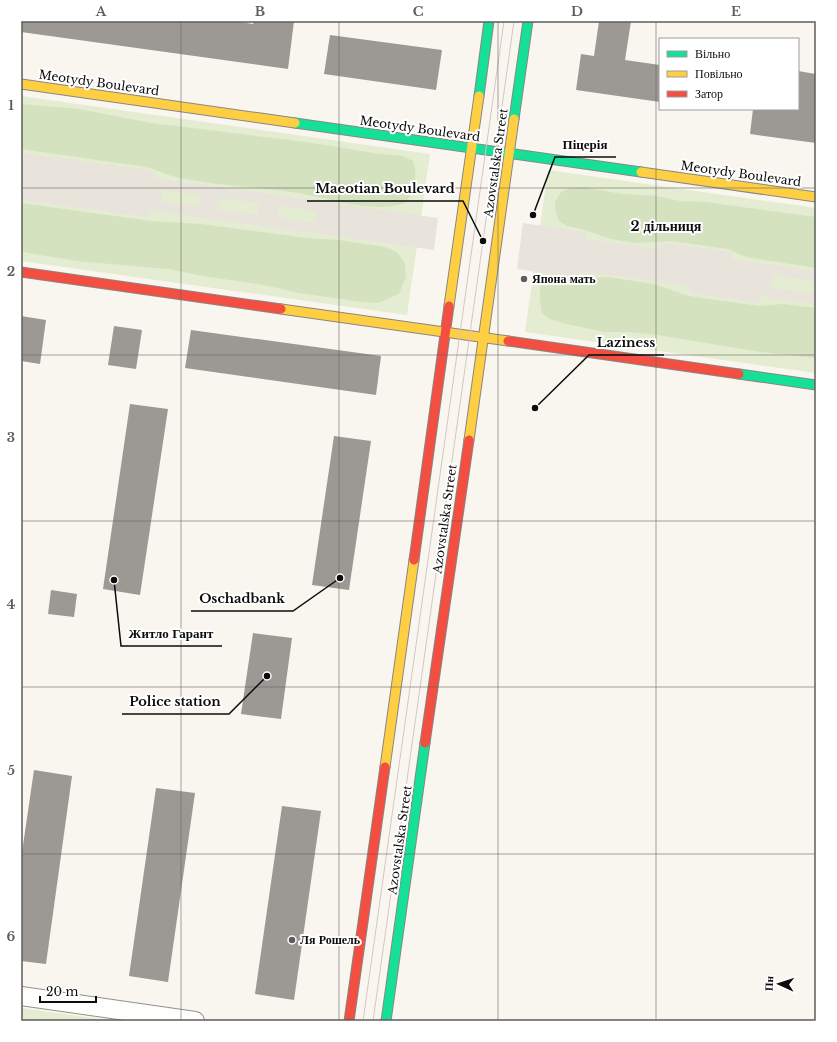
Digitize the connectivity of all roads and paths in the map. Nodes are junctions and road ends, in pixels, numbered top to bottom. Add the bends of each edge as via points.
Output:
1 (489, 21) edge
2 (528, 21) edge
3 (21, 84) edge
4 (471, 148) junction
5 (509, 153) junction
6 (816, 197) edge
7 (21, 272) edge
8 (446, 332) junction
9 (483, 337) junction
10 (816, 384) edge
11 (21, 996) edge
12 (195, 1021) edge
13 (349, 1021) edge
14 (386, 1021) edge

1 - 4 street
2 - 5 street, Azovstalska Street
3 - 4 street, Meotydy Boulevard
4 - 5 street, Meotydy Boulevard
4 - 8 street
5 - 6 street, Meotydy Boulevard
5 - 9 street, Azovstalska Street
7 - 8 street
8 - 9 street
8 - 13 street
9 - 10 street
9 - 14 street, Azovstalska Street
11 - 12 street

